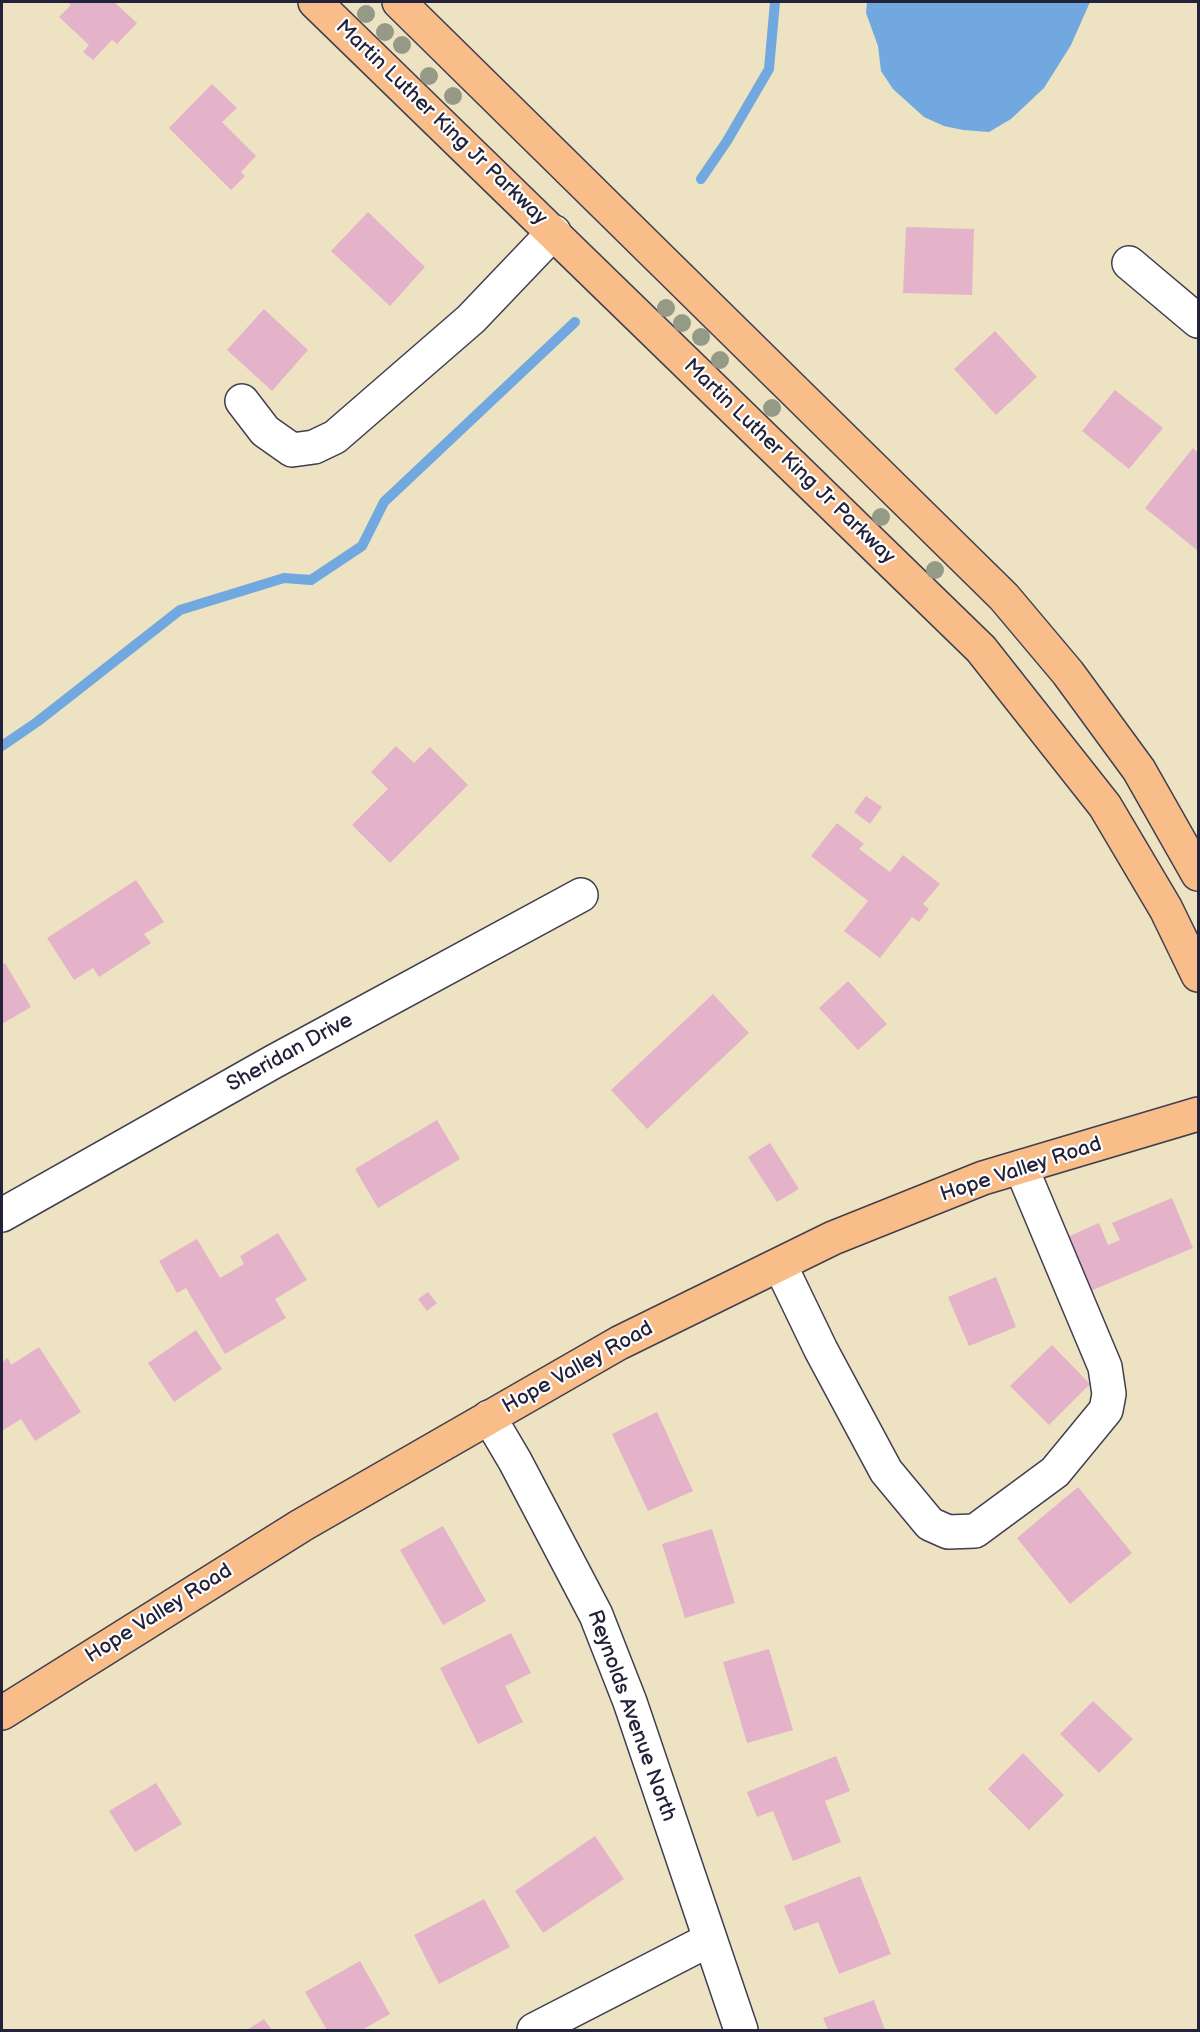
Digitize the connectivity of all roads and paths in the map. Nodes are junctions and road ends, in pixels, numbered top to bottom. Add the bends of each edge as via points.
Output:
1 (315, 2) edge
2 (399, 2) edge
3 (554, 232) junction
4 (1129, 262) dead end
5 (1198, 321) edge
6 (242, 401) dead end
7 (1198, 874) edge
8 (581, 895) dead end
9 (1198, 975) edge
10 (1198, 1114) edge
11 (1021, 1167) junction
12 (2, 1215) edge
13 (780, 1265) junction
14 (489, 1417) junction
15 (2, 1713) edge
16 (709, 1940) junction
17 (534, 2031) edge
18 (741, 2031) edge

1 - 3 main road, Martin Luther King Jr Parkway
2 - 7 main road via 1004,597 1068,673 1139,770
3 - 6 street via 471,319 335,437 314,447 292,450 265,431
3 - 9 main road, Martin Luther King Jr Parkway via 981,650 1105,806 1166,909
4 - 5 street
8 - 12 street, Sheridan Drive
10 - 11 main road, Hope Valley Road
11 - 13 main road, Hope Valley Road via 983,1178 833,1238
11 - 13 street via 1105,1367 1109,1394 1106,1410 1056,1472 975,1531 948,1532 930,1524 886,1471
13 - 14 main road, Hope Valley Road via 619,1343
14 - 15 main road, Hope Valley Road via 302,1525
14 - 16 street, Reynolds Avenue North via 596,1615 630,1702
16 - 17 street
16 - 18 street, Reynolds Avenue North

